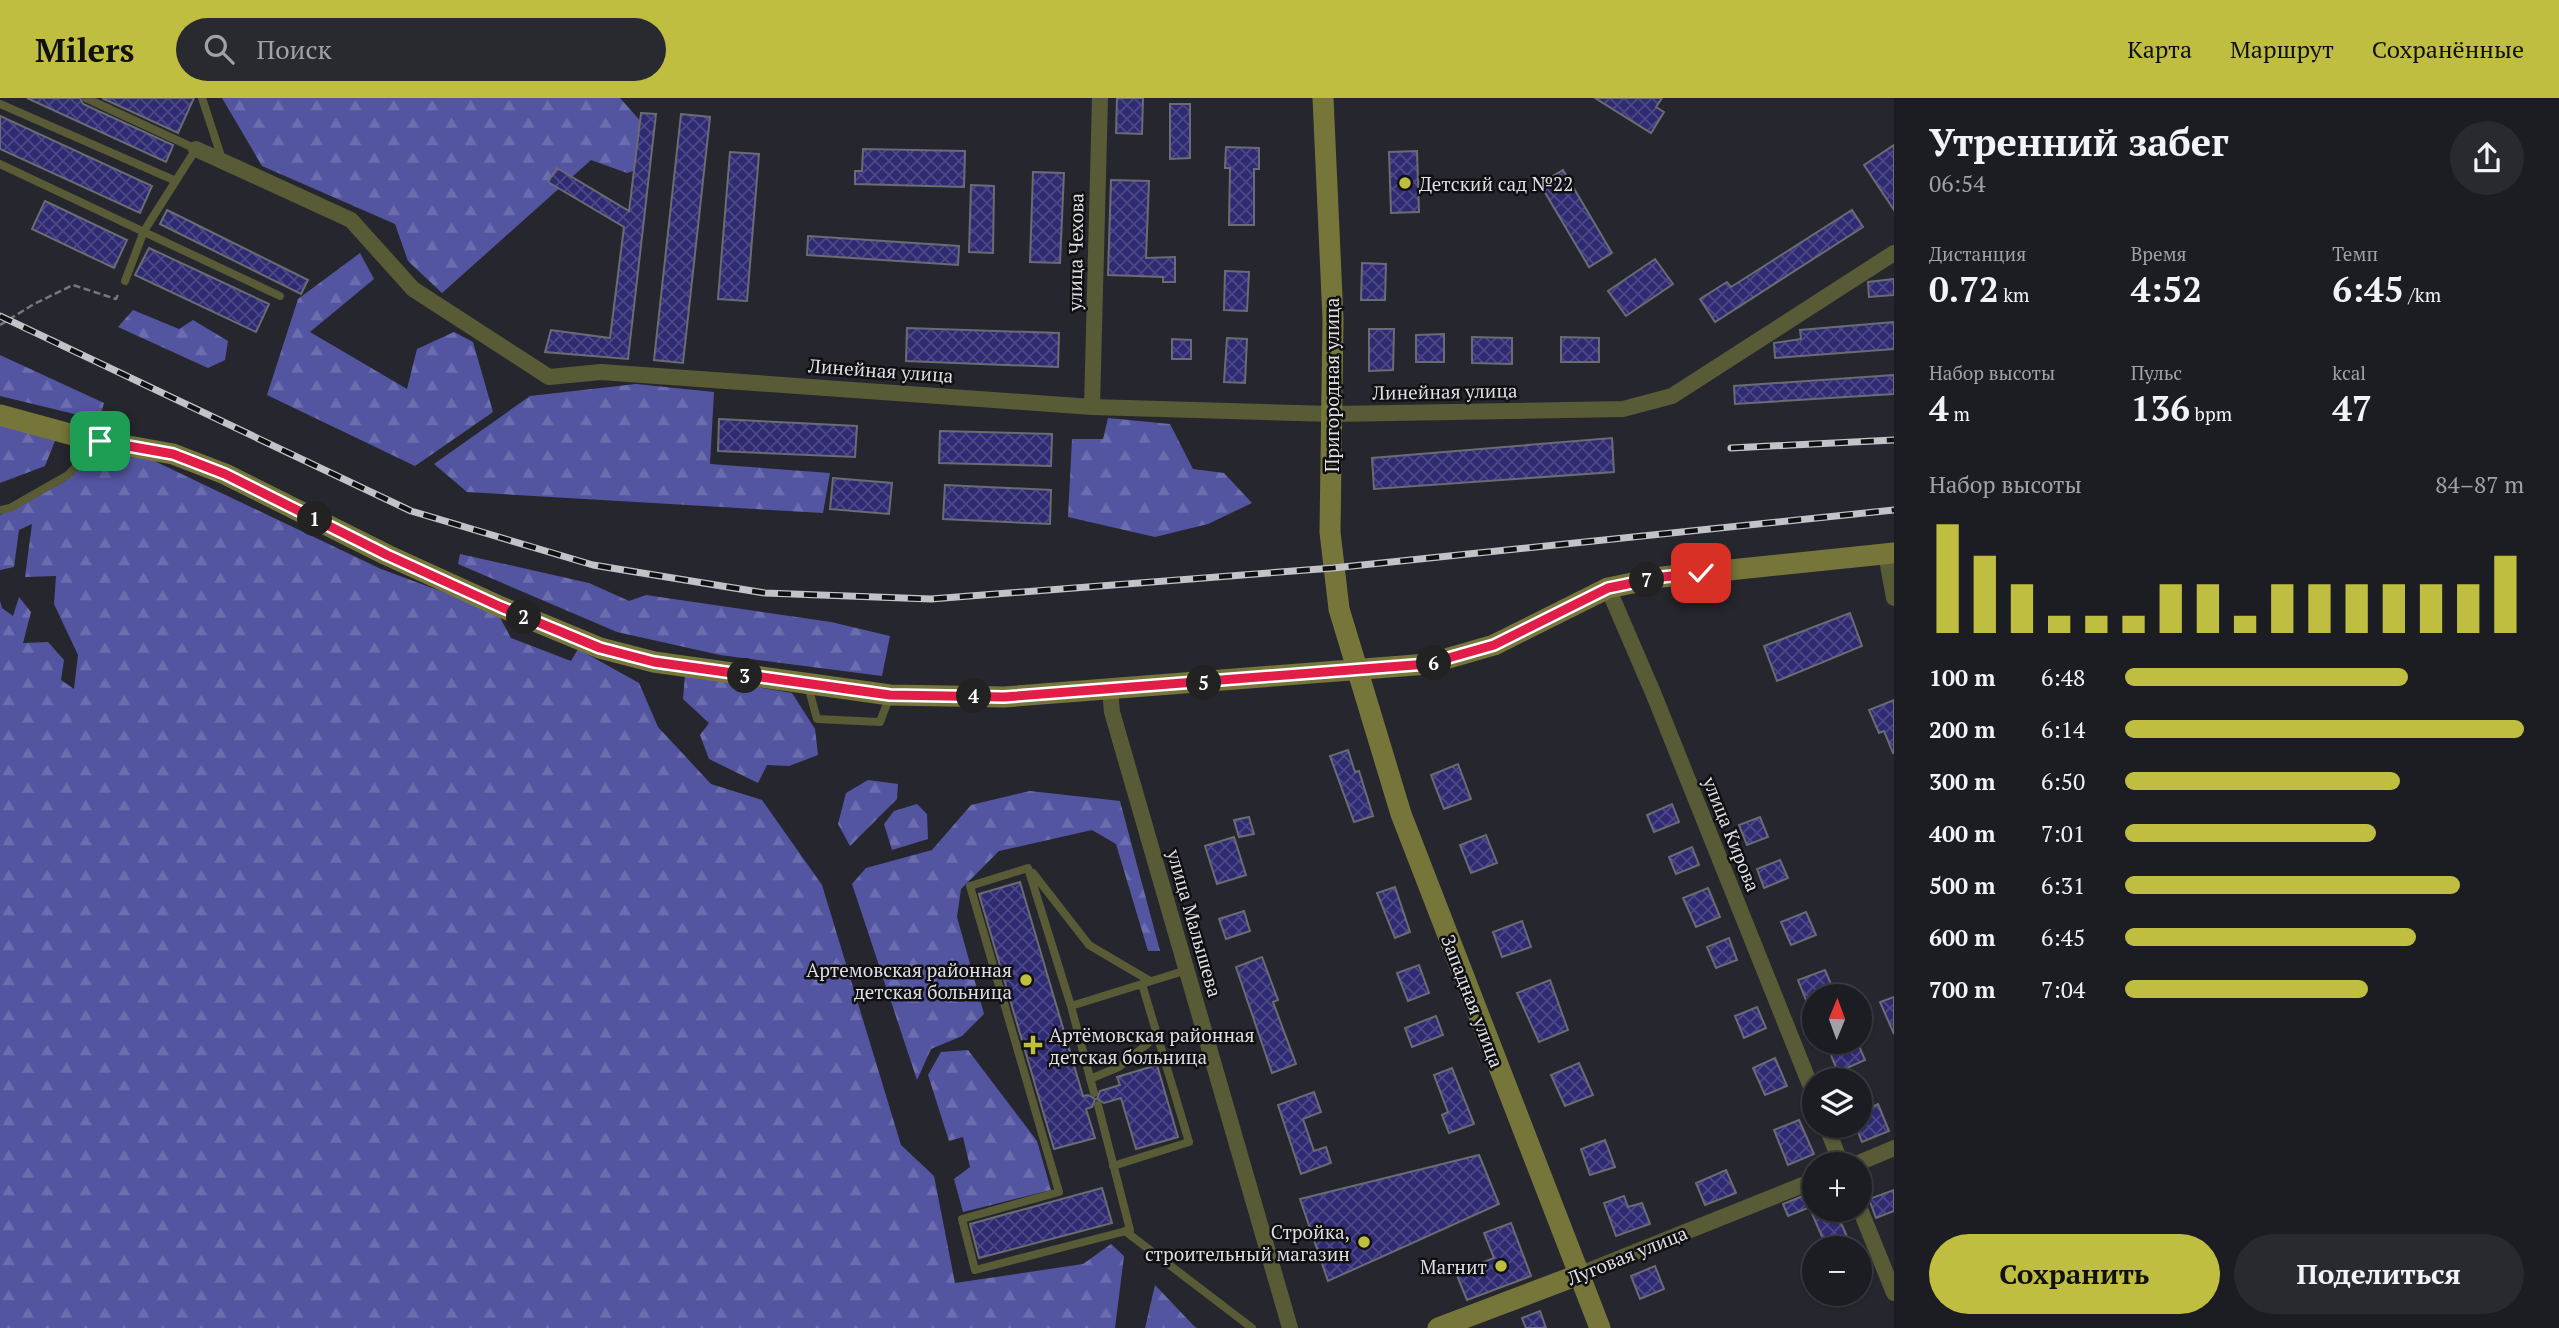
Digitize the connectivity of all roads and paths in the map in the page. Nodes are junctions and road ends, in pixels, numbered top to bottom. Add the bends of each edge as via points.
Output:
1 (86, 98) edge
2 (202, 98) edge
3 (1100, 98) edge
4 (1323, 98) edge
5 (0, 104) edge
6 (196, 149) junction
7 (223, 162) junction
8 (0, 164) edge
9 (176, 181) junction
10 (144, 231) junction
11 (1894, 253) edge
12 (125, 281) joint
13 (280, 296) dead end
14 (0, 325) edge
15 (1092, 407) junction
16 (1332, 414) junction
17 (0, 415) edge
18 (100, 441) junction
19 (0, 510) edge
20 (1890, 554) edge
21 (1608, 588) junction
22 (1894, 598) edge
23 (1356, 670) junction
24 (808, 685) junction
25 (1110, 691) junction
26 (890, 695) junction
27 (1028, 868) junction
28 (1186, 970) junction
29 (1146, 982) junction
30 (1071, 1006) junction
31 (1157, 1036) junction
32 (1803, 1068) edge
33 (1090, 1079) junction
34 (1094, 1093) dead end
35 (1098, 1105) dead end
36 (1894, 1148) edge
37 (1872, 1157) edge
38 (1113, 1166) junction
39 (1802, 1185) edge
40 (1865, 1222) edge
41 (1125, 1231) junction
42 (1578, 1275) junction
43 (1894, 1293) edge
44 (1252, 1328) edge
45 (1290, 1328) edge
46 (1438, 1328) edge
47 (1600, 1328) edge

1 - 6 lane
2 - 7 lane
3 - 15 street, улица Чехова
4 - 16 main road, Пригородная улица via 1333,318
5 - 9 lane
6 - 7 street, Линейная улица
6 - 9 lane
7 - 15 street, Линейная улица via 351,220 413,289 549,377 601,372
8 - 10 lane
9 - 10 lane
10 - 12 lane
10 - 13 lane
11 - 16 street, Линейная улица via 1672,396 1623,409
12 - 14 path via 116,299 73,285
15 - 16 street, Линейная улица
16 - 23 main road, Пригородная улица via 1333,568
17 - 18 main road
18 - 19 lane via 68,475
18 - 24 main road via 173,454 225,474 387,555 600,648 654,662
20 - 21 main road via 1662,577
20 - 22 street
21 - 23 main road via 1494,645 1456,658
21 - 32 street, улица Кирова
23 - 25 main road
23 - 42 main road, Западная улица via 1401,814
24 - 26 main road
24 - 26 lane via 817,719 880,722
25 - 26 main road via 1004,697
25 - 28 street, улица Малышева via 1112,712
27 - 29 lane via 1089,945
27 - 30 lane
27 - 41 lane via 970,886 1059,1192 962,1219 975,1270
28 - 29 lane
28 - 45 street, улица Малышева
29 - 30 lane
29 - 31 lane
30 - 33 lane
31 - 33 lane via 1119,1067
31 - 38 lane via 1189,1142
33 - 34 lane
35 - 38 lane
36 - 37 street
38 - 41 lane via 1130,1230
39 - 42 street, Луговая улица
40 - 43 street
41 - 44 lane
42 - 46 main road, Луговая улица
42 - 47 main road, Западная улица

